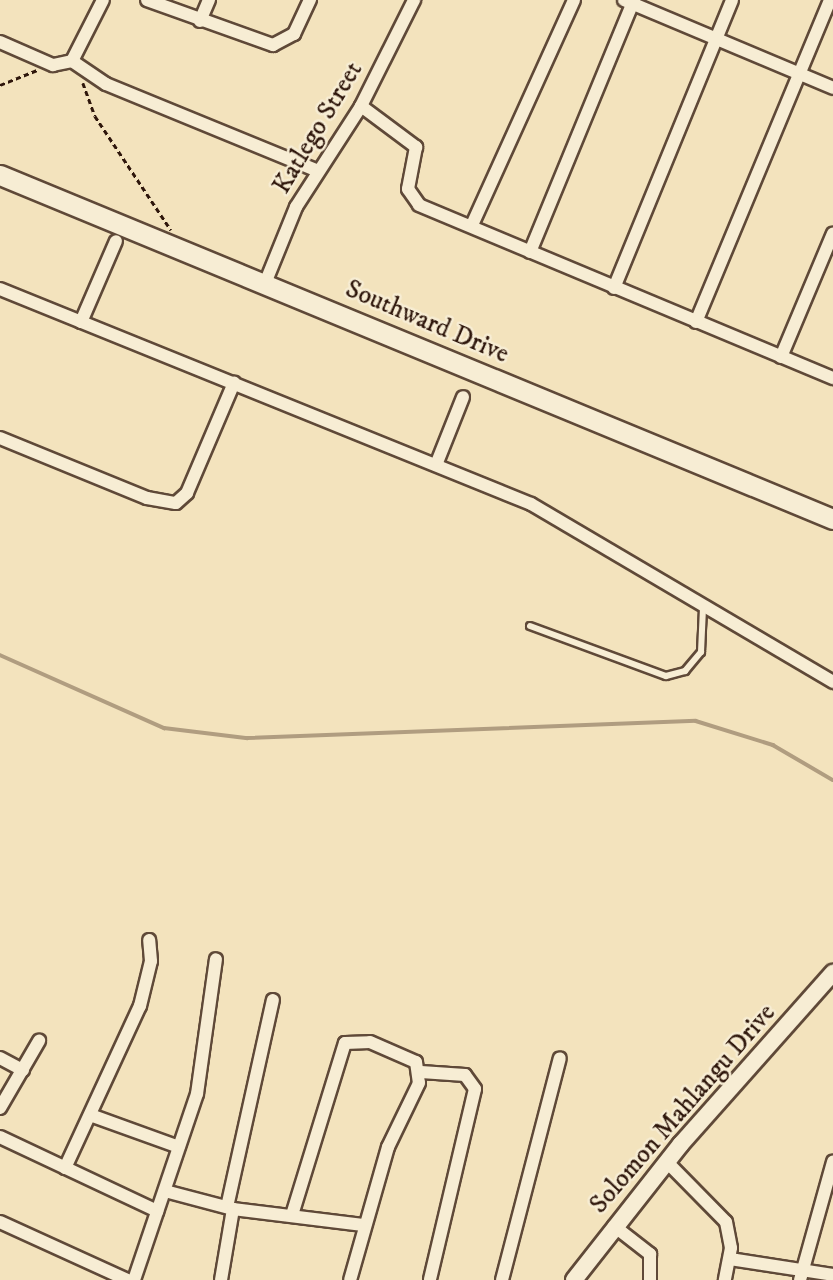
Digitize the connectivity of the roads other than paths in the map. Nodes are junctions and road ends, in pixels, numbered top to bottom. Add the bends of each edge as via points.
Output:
1 (103, 0) edge
2 (147, 0) edge
3 (209, 0) edge
4 (310, 0) edge
5 (414, 0) edge
6 (574, 0) edge
7 (732, 0) edge
8 (830, 0) edge
9 (630, 1) edge
10 (200, 21) junction
11 (716, 39) junction
12 (0, 42) edge
13 (77, 65) junction
14 (799, 73) junction
15 (833, 88) edge
16 (361, 106) junction
17 (318, 171) junction
18 (0, 175) edge
19 (472, 226) junction
20 (833, 233) edge
21 (116, 241) dead end
22 (530, 252) junction
23 (266, 281) junction
24 (614, 288) junction
25 (0, 289) edge
26 (81, 322) junction
27 (696, 323) junction
28 (781, 357) junction
29 (833, 378) edge
30 (234, 383) junction
31 (463, 397) dead end
32 (0, 438) edge
33 (436, 465) junction
34 (833, 519) edge
35 (703, 606) junction
36 (530, 626) dead end
37 (833, 682) edge
38 (149, 940) dead end
39 (216, 959) dead end
40 (833, 973) edge
41 (273, 1000) dead end
42 (39, 1041) dead end
43 (0, 1058) edge
44 (560, 1058) dead end
45 (23, 1070) junction
46 (421, 1072) junction
47 (0, 1108) edge
48 (93, 1116) junction
49 (0, 1137) edge
50 (179, 1147) junction
51 (667, 1162) junction
52 (833, 1162) edge
53 (65, 1168) junction
54 (165, 1191) junction
55 (230, 1208) junction
56 (157, 1211) junction
57 (292, 1215) junction
58 (0, 1222) edge
59 (363, 1225) junction
60 (614, 1226) junction
61 (730, 1259) junction
62 (802, 1275) edge
63 (833, 1275) edge
64 (127, 1280) edge
65 (134, 1280) edge
66 (221, 1280) edge
67 (350, 1280) edge
68 (430, 1280) edge
69 (502, 1280) edge
70 (574, 1280) edge
71 (650, 1280) edge
72 (725, 1280) edge

1 - 13 street
2 - 10 street
3 - 10 street
4 - 10 street via 286,41 273,45
5 - 16 street, Katlego Street
6 - 19 street
7 - 11 street
8 - 14 street
9 - 11 street
9 - 22 street
11 - 14 street
11 - 24 street
12 - 13 street via 53,65
13 - 17 street
14 - 15 street
14 - 27 street
16 - 17 street, Katlego Street
16 - 19 street via 416,147 408,189 412,201
17 - 23 street, Katlego Street
18 - 23 main road, Southward Drive
19 - 22 street
20 - 28 street
21 - 26 street
22 - 24 street
23 - 34 main road, Southward Drive
24 - 27 street
25 - 26 street
26 - 30 street
27 - 28 street
28 - 29 street
30 - 32 street via 187,493 176,503 147,498
30 - 33 street
31 - 33 street
33 - 35 street via 531,504
35 - 36 lane via 701,652 685,671 666,676
35 - 37 street
38 - 48 street via 151,961 140,1006
39 - 50 street via 197,1094
40 - 51 street, Solomon Mahlangu Drive
41 - 55 street
42 - 45 street
43 - 45 street
44 - 69 street
45 - 47 street
46 - 57 street via 411,1058 387,1047 354,1038 345,1042
46 - 59 street via 388,1147
46 - 68 street via 465,1075 475,1089
48 - 50 street
48 - 53 street
49 - 53 street
50 - 54 street
51 - 60 street, Solomon Mahlangu Drive
51 - 61 street via 726,1222
52 - 62 street
53 - 56 street
54 - 55 street
54 - 56 street
55 - 57 street
55 - 66 street
56 - 65 street
57 - 59 street
58 - 64 street
59 - 67 street
60 - 70 street, Solomon Mahlangu Drive
60 - 71 street via 650,1254
61 - 62 street
61 - 72 street
62 - 63 street

